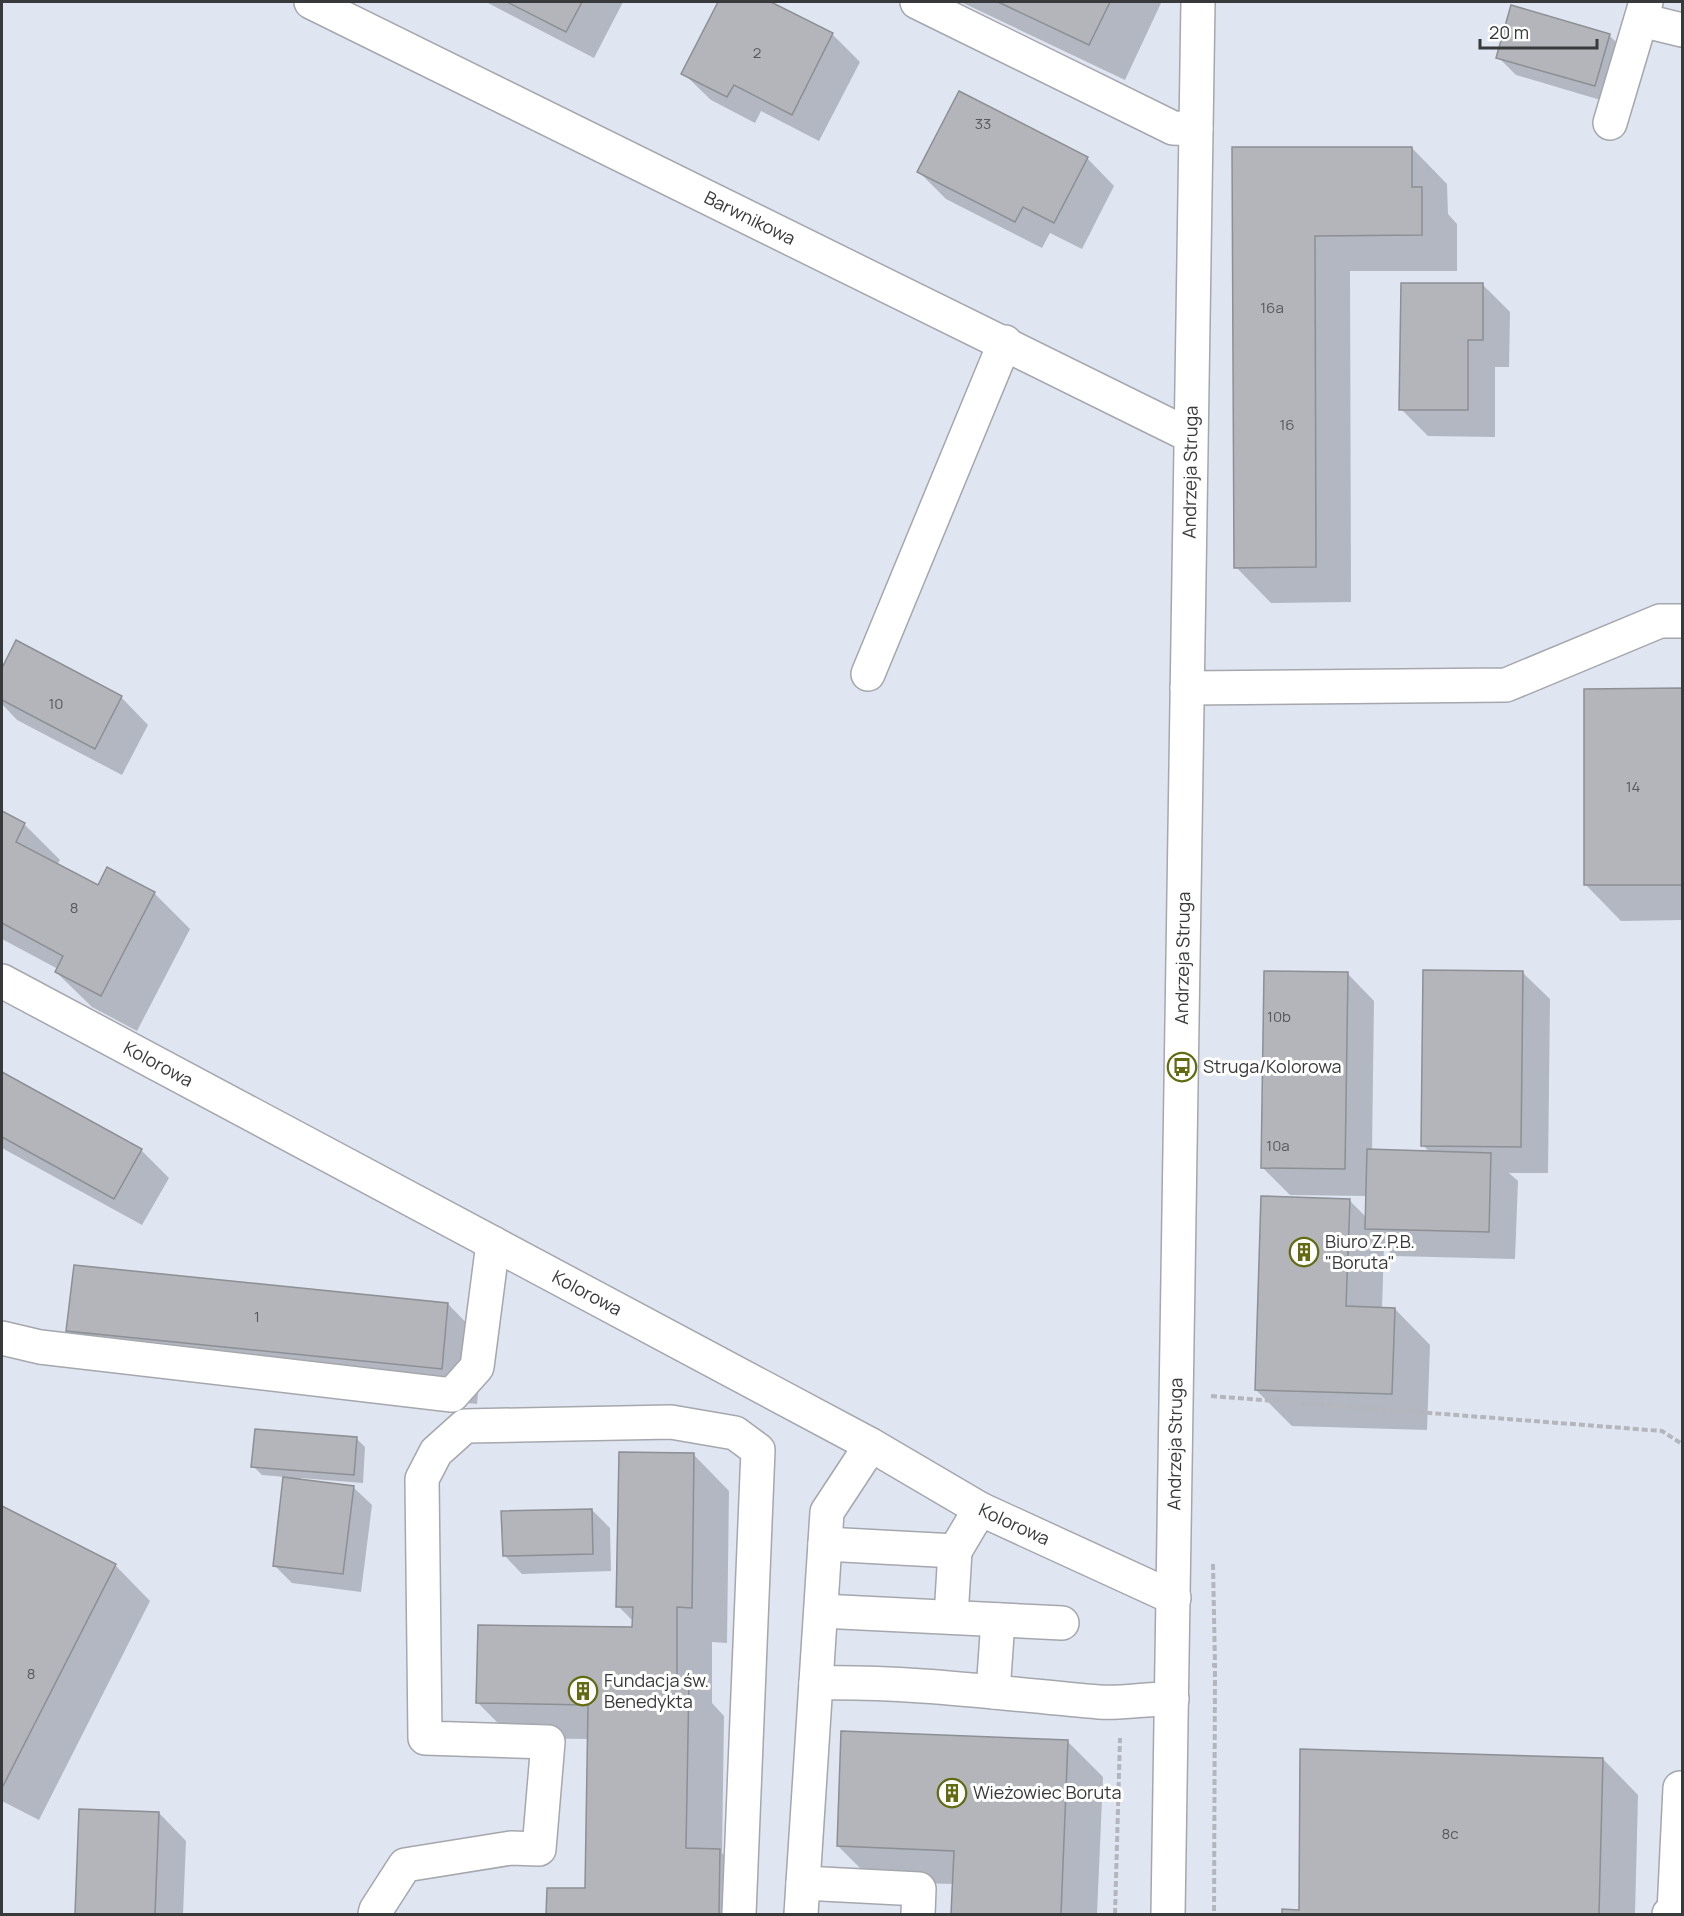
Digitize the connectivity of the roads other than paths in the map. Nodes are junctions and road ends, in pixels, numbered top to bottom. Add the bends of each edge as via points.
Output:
1 (310, 2) edge
2 (917, 2) edge
3 (1198, 2) edge
4 (1644, 10) edge
5 (1683, 30) edge
6 (1610, 123) dead end
7 (1196, 129) junction
8 (1005, 342) junction
9 (1189, 435) junction
10 (1683, 621) edge
11 (868, 674) dead end
12 (1187, 688) junction
13 (2, 981) edge
14 (493, 1243) junction
15 (2, 1338) edge
16 (871, 1445) junction
17 (980, 1509) junction
18 (825, 1544) junction
19 (955, 1551) junction
20 (1174, 1599) junction
21 (821, 1611) junction
22 (951, 1617) junction
23 (998, 1620) junction
24 (1062, 1623) dead end
25 (816, 1683) junction
26 (993, 1692) junction
27 (1172, 1699) junction
28 (1680, 1788) dead end
29 (802, 1899) edge
30 (375, 1914) edge
31 (739, 1914) edge
32 (918, 1914) edge
33 (1168, 1914) edge
34 (1670, 1914) edge

1 - 8 street, Barwnikowa
2 - 7 street via 1173,128
3 - 7 street, Andrzeja Struga
4 - 5 street
4 - 6 street
7 - 9 street, Andrzeja Struga
8 - 9 street, Barwnikowa
8 - 11 street
9 - 12 street, Andrzeja Struga
10 - 12 street via 1660,621 1506,685
12 - 20 street, Andrzeja Struga
13 - 14 street, Kolorowa
14 - 15 street via 477,1367 452,1395 40,1347
14 - 16 street, Kolorowa
16 - 17 street, Kolorowa
16 - 18 street via 827,1512
17 - 19 street
17 - 20 street, Kolorowa
18 - 19 street
18 - 21 street
19 - 22 street
20 - 27 street, Andrzeja Struga
21 - 22 street
21 - 25 street
22 - 23 street
23 - 24 street
23 - 26 street
25 - 26 street
25 - 29 street
26 - 27 street via 1103,1702
27 - 33 street, Andrzeja Struga
28 - 34 street via 1674,1912
29 - 32 street via 919,1888
30 - 31 street via 405,1865 511,1848 539,1849 548,1742 426,1738 422,1479 436,1452 465,1426 671,1422 735,1433 758,1450

